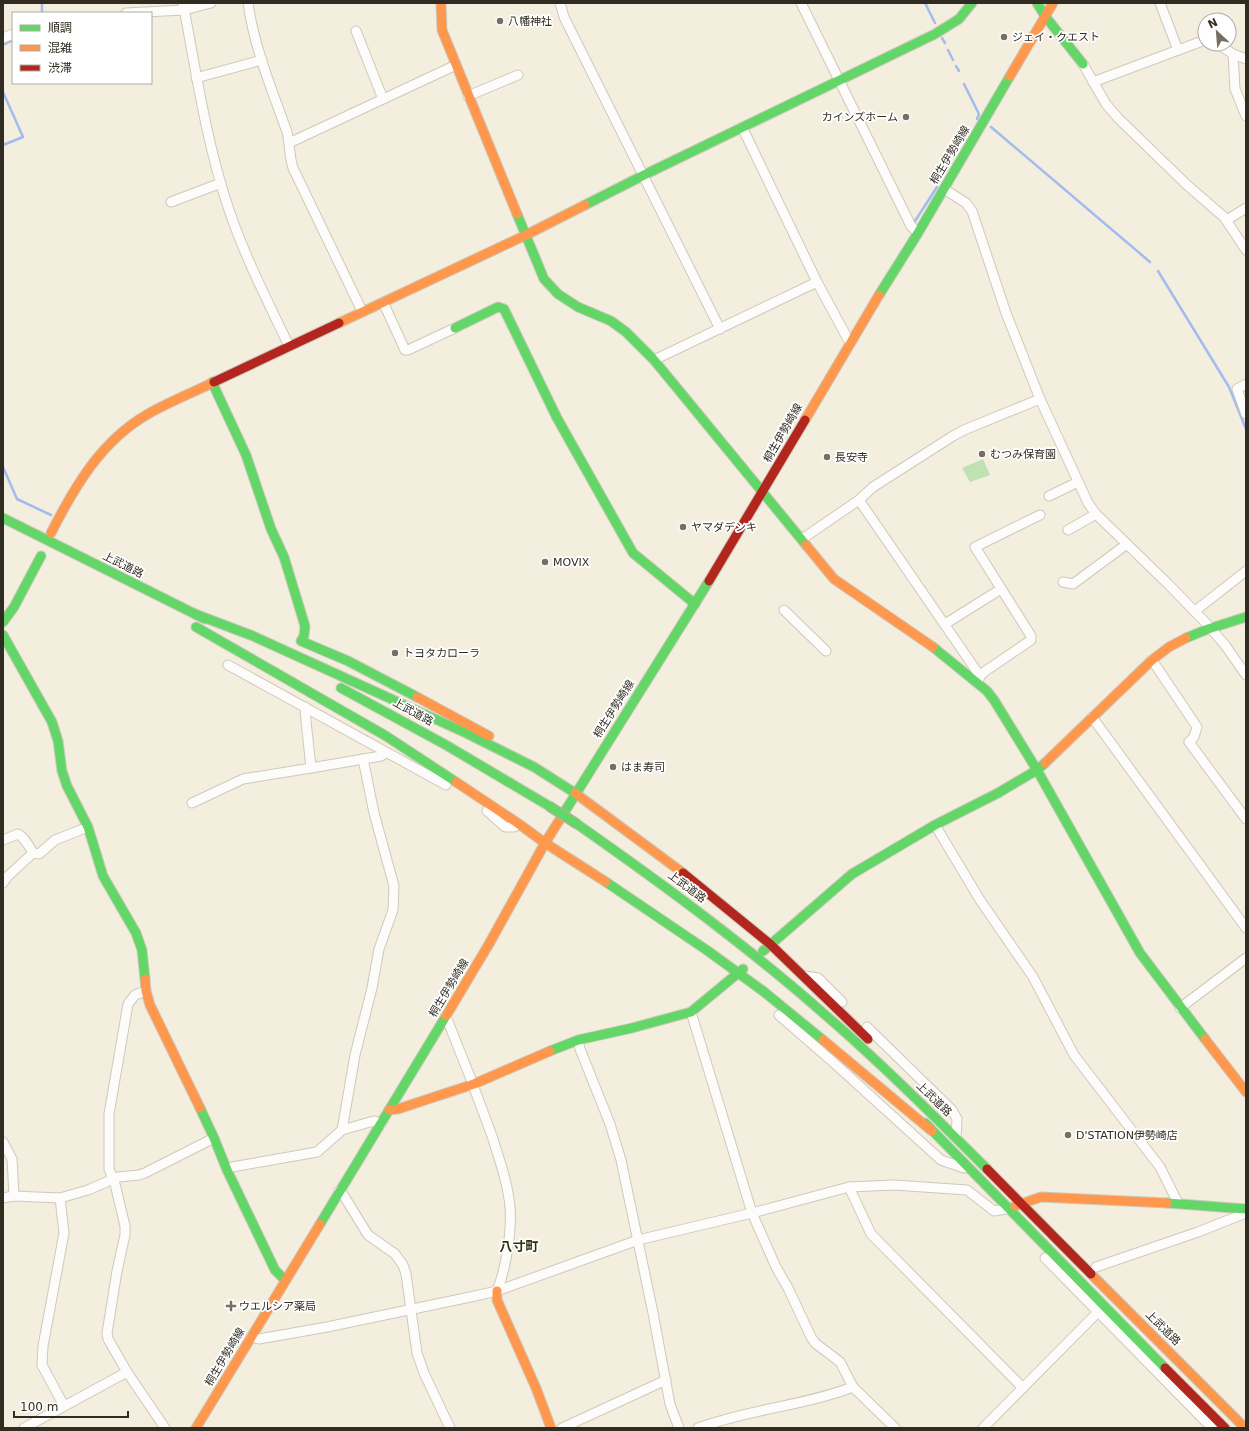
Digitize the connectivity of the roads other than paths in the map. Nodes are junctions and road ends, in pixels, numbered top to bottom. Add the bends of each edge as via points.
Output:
1 (211, 3) edge
2 (248, 3) edge
3 (441, 3) edge
4 (560, 3) edge
5 (801, 3) edge
6 (972, 3) edge
7 (1037, 3) edge
8 (1053, 3) edge
9 (1160, 3) edge
10 (183, 6) edge
11 (134, 12) edge
12 (1045, 16) junction
13 (356, 31) dead end
14 (1197, 43) edge
15 (1178, 50) junction
16 (1230, 52) edge
17 (1233, 54) junction
18 (1246, 59) edge
19 (262, 60) junction
20 (1082, 64) joint
21 (456, 65) junction
22 (518, 75) dead end
23 (196, 78) junction
24 (839, 81) junction
25 (1093, 82) junction
26 (468, 96) junction
27 (383, 99) junction
28 (1246, 116) edge
29 (742, 128) junction
30 (289, 143) junction
31 (644, 175) junction
32 (221, 183) junction
33 (944, 189) junction
34 (170, 202) dead end
35 (1246, 208) edge
36 (1227, 220) junction
37 (918, 233) junction
38 (526, 235) junction
39 (1246, 250) edge
40 (817, 282) junction
41 (383, 302) junction
42 (362, 311) junction
43 (455, 328) joint
44 (720, 329) junction
45 (850, 343) junction
46 (289, 346) junction
47 (654, 360) junction
48 (212, 382) junction
49 (1246, 384) edge
50 (1040, 399) junction
51 (1246, 414) edge
52 (1078, 482) junction
53 (763, 492) junction
54 (1049, 496) dead end
55 (859, 500) junction
56 (1096, 514) junction
57 (1040, 515) dead end
58 (3, 518) edge
59 (1068, 530) dead end
60 (51, 533) dead end
61 (802, 540) junction
62 (1128, 544) junction
63 (53, 556) dead end
64 (1246, 571) edge
65 (1063, 582) dead end
66 (1001, 589) junction
67 (695, 604) junction
68 (784, 610) dead end
69 (1195, 611) junction
70 (195, 614) junction
71 (1246, 617) edge
72 (3, 622) edge
73 (945, 624) junction
74 (1211, 628) junction
75 (3, 635) edge
76 (826, 651) dead end
77 (1152, 660) junction
78 (228, 665) dead end
79 (313, 674) dead end
80 (1246, 676) edge
81 (979, 680) junction
82 (334, 684) dead end
83 (337, 698) dead end
84 (305, 707) junction
85 (366, 712) dead end
86 (1092, 717) junction
87 (421, 742) dead end
88 (386, 753) junction
89 (363, 759) junction
90 (534, 767) junction
91 (311, 768) junction
92 (1037, 770) junction
93 (575, 793) junction
94 (192, 802) dead end
95 (549, 819) dead end
96 (1246, 819) edge
97 (519, 824) junction
98 (935, 825) junction
99 (88, 827) junction
100 (566, 830) dead end
101 (3, 840) edge
102 (545, 843) junction
103 (34, 853) junction
104 (3, 883) edge
105 (1246, 928) edge
106 (767, 948) junction
107 (1246, 958) edge
108 (744, 967) junction
109 (802, 975) junction
110 (146, 991) junction
111 (762, 991) junction
112 (1180, 1008) junction
113 (691, 1012) junction
114 (445, 1017) junction
115 (829, 1033) dead end
116 (578, 1040) junction
117 (474, 1084) junction
118 (1246, 1092) edge
119 (920, 1103) junction
120 (389, 1110) junction
121 (381, 1124) junction
122 (342, 1130) junction
123 (932, 1131) junction
124 (214, 1138) junction
125 (956, 1138) junction
126 (3, 1142) edge
127 (227, 1170) junction
128 (971, 1171) junction
129 (112, 1179) junction
130 (849, 1187) junction
131 (339, 1191) junction
132 (14, 1196) junction
133 (3, 1198) edge
134 (60, 1198) junction
135 (1178, 1203) junction
136 (1024, 1206) junction
137 (1246, 1209) edge
138 (1010, 1211) junction
139 (752, 1213) junction
140 (1246, 1213) edge
141 (638, 1240) junction
142 (1096, 1267) junction
143 (285, 1280) junction
144 (1088, 1289) junction
145 (497, 1290) junction
146 (1090, 1304) junction
147 (411, 1309) junction
148 (1098, 1312) junction
149 (251, 1337) junction
150 (127, 1372) junction
151 (666, 1380) junction
152 (853, 1386) junction
153 (1023, 1388) junction
154 (64, 1406) junction
155 (1246, 1420) edge
156 (24, 1428) edge
157 (165, 1428) edge
158 (196, 1428) edge
159 (450, 1428) edge
160 (550, 1428) edge
161 (562, 1428) edge
162 (679, 1428) edge
163 (698, 1428) edge
164 (895, 1428) edge
165 (983, 1428) edge
166 (1212, 1428) edge
167 (1225, 1428) edge
168 (1245, 1428) edge

1 - 10 street
2 - 19 street
3 - 21 main road via 442,30
4 - 31 street via 564,17
5 - 24 street
6 - 24 main road via 963,15 946,28
7 - 12 main road
8 - 12 main road, 桐生伊勢崎線
9 - 15 street
10 - 11 street
10 - 23 street
12 - 20 main road
12 - 33 main road, 桐生伊勢崎線
13 - 27 street
14 - 15 street
15 - 25 street
16 - 17 street
17 - 18 street
17 - 28 street via 1235,89
19 - 23 street
19 - 30 street
20 - 25 street
21 - 26 main road
21 - 27 street
22 - 26 street
23 - 32 street
24 - 29 main road
24 - 37 street via 910,226
25 - 36 street via 1118,118
26 - 38 main road
27 - 30 street
29 - 31 main road
29 - 40 street
30 - 42 street via 293,168
31 - 38 main road
31 - 44 street
32 - 34 street
32 - 46 street via 242,243
33 - 37 main road, 桐生伊勢崎線
33 - 50 street via 966,202 972,211 1006,313
35 - 36 street
36 - 39 street
37 - 45 main road, 桐生伊勢崎線
38 - 41 main road
38 - 47 main road via 544,279 558,294 578,307 611,321
40 - 44 street
40 - 45 street
41 - 42 main road
41 - 43 street via 405,350
42 - 46 main road
43 - 67 main road via 498,308 504,309 557,418 633,553
44 - 47 street
45 - 53 main road, 桐生伊勢崎線
46 - 48 main road
47 - 53 main road
48 - 60 main road via 148,414 115,437 76,484
48 - 90 main road via 246,455 271,528 284,557 305,626 301,641 405,690 523,755
49 - 51 street via 1237,389
50 - 52 street
50 - 55 street via 952,436
52 - 54 street
52 - 56 street
53 - 61 main road
53 - 67 main road, 桐生伊勢崎線
55 - 61 street
55 - 73 street
56 - 59 street
56 - 62 street
57 - 66 street via 975,547
58 - 70 main road, 上武道路
61 - 81 main road via 834,579 920,636
62 - 65 street via 1073,584
62 - 69 street
63 - 72 main road via 40,552 14,607
64 - 69 street
66 - 73 street
66 - 81 street via 1031,636 1031,640 984,672
67 - 93 main road, 桐生伊勢崎線
68 - 76 street
69 - 74 street
70 - 79 main road, 上武道路
70 - 90 main road via 253,636 344,677
71 - 74 main road
73 - 81 street
74 - 77 main road via 1176,642
74 - 80 street
75 - 99 main road via 52,722 64,779
77 - 86 main road
77 - 96 street via 1197,727 1194,737 1189,742
78 - 84 street
81 - 92 main road
82 - 119 main road, 上武道路, bridge via 476,761 577,824 665,886 749,951 830,1019
83 - 97 main road via 193,625 386,736
84 - 88 street
84 - 91 street
85 - 87 main road, 上武道路
86 - 92 main road
86 - 105 street
88 - 89 street
88 - 97 street via 448,787 491,814 505,827
89 - 91 street
89 - 122 street via 374,813 394,886 393,910 379,949 355,1055
90 - 93 main road
91 - 94 street via 243,779
92 - 98 main road
92 - 112 main road via 1140,953
93 - 102 main road, 桐生伊勢崎線
93 - 106 main road via 686,875
95 - 100 main road
97 - 102 main road
98 - 106 main road via 852,874
98 - 135 street via 980,900 1033,977 1074,1055 1160,1167
99 - 103 street via 55,840 39,854
99 - 110 main road via 103,876 140,942
101 - 103 street via 18,834
102 - 108 main road via 708,951
102 - 114 main road, 桐生伊勢崎線
103 - 104 street via 6,877
106 - 109 main road
107 - 112 street
108 - 111 main road
108 - 113 main road
109 - 119 main road via 914,1084
109 - 125 street via 818,978 952,1110 957,1119
110 - 124 main road via 155,1016
110 - 129 street via 135,995 128,1004 109,1114 109,1169
111 - 123 main road
111 - 128 street via 769,1006 941,1160
112 - 118 main road
113 - 116 main road
113 - 139 street
114 - 117 street
114 - 120 main road, 桐生伊勢崎線
115 - 123 main road, 上武道路
116 - 117 main road
116 - 141 street via 621,1160
117 - 120 main road
117 - 145 street via 502,1166 510,1207 509,1239 501,1282
119 - 125 main road, 上武道路
120 - 121 main road, 桐生伊勢崎線
121 - 122 street via 375,1121
121 - 131 main road, 桐生伊勢崎線
122 - 127 street via 317,1152
123 - 128 main road, 上武道路
124 - 127 main road
124 - 129 street via 145,1172
125 - 136 main road, 上武道路
126 - 132 street via 12,1159
127 - 143 main road via 275,1270
128 - 138 main road, 上武道路
129 - 134 street via 88,1190
129 - 150 street via 125,1226 125,1235 107,1333
130 - 138 street via 894,1185 966,1190 994,1211
130 - 139 street
130 - 153 street via 871,1234
131 - 143 main road, 桐生伊勢崎線
131 - 147 street via 368,1235 395,1254 403,1265
132 - 133 street
132 - 134 street
134 - 154 street via 64,1233 43,1346 42,1365
135 - 136 main road via 1041,1197
135 - 137 main road
136 - 138 main road
136 - 142 street via 1042,1213
136 - 168 main road, 上武道路
138 - 144 main road, 上武道路
138 - 146 street via 1018,1231
139 - 141 street
139 - 152 street via 811,1337 840,1362
140 - 142 street
141 - 145 street
141 - 151 street
142 - 155 street
143 - 149 main road, 桐生伊勢崎線
144 - 146 street
144 - 167 main road, 上武道路
145 - 147 street
145 - 160 main road via 497,1300 536,1388
146 - 148 street
147 - 149 street via 266,1338
147 - 159 street via 417,1353
148 - 153 street
148 - 166 street
149 - 158 main road, 桐生伊勢崎線
150 - 154 street
150 - 157 street
151 - 161 street
151 - 162 street via 670,1404
152 - 163 street via 829,1396 744,1414
152 - 164 street
153 - 165 street
154 - 156 street

